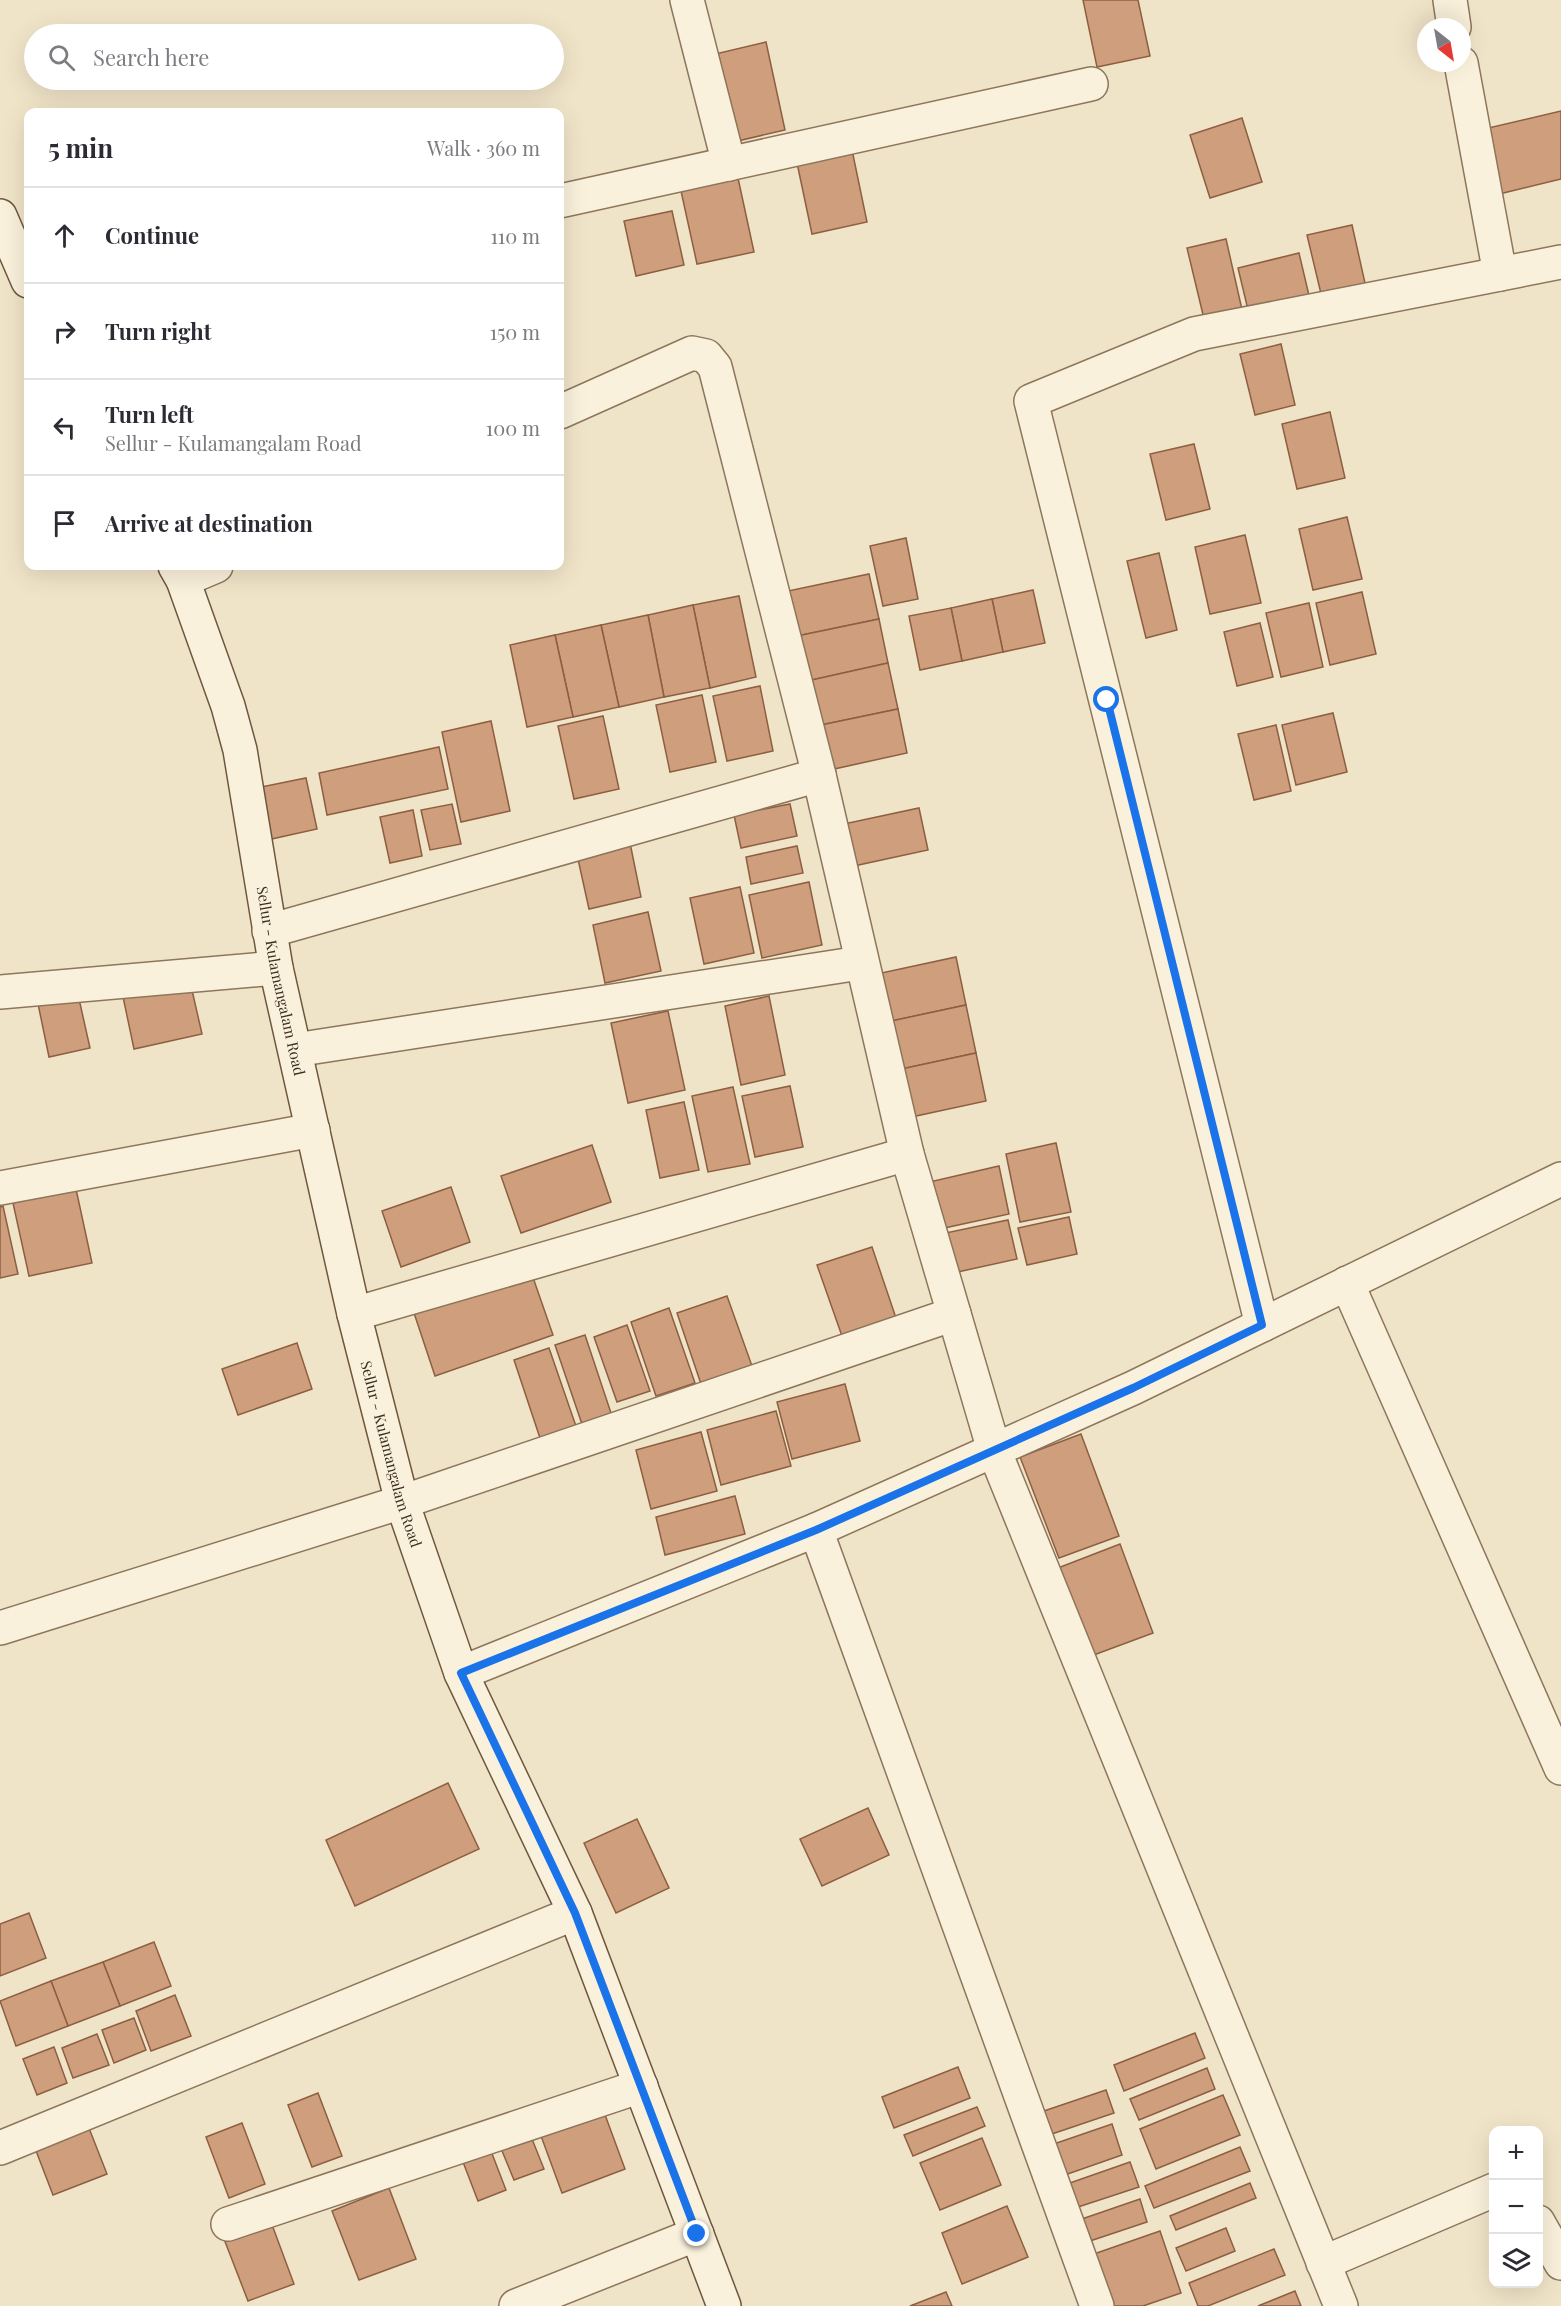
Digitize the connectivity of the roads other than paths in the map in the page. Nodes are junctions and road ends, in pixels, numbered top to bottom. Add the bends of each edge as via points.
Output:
1 (687, 0) edge
2 (1450, 0) edge
3 (1453, 18) edge
4 (1463, 72) edge
5 (1091, 84) dead end
6 (729, 164) junction
7 (564, 200) edge
8 (0, 216) edge
9 (1561, 262) edge
10 (24, 272) edge
11 (1500, 274) junction
12 (564, 410) edge
13 (195, 570) edge
14 (179, 573) edge
15 (819, 775) junction
16 (269, 931) junction
17 (860, 963) junction
18 (276, 968) junction
19 (0, 992) edge
20 (295, 1050) junction
21 (313, 1130) junction
22 (906, 1154) junction
23 (1559, 1185) edge
24 (0, 1188) edge
25 (1347, 1283) junction
26 (354, 1314) junction
27 (954, 1314) junction
28 (1262, 1325) junction
29 (994, 1450) junction
30 (402, 1502) junction
31 (816, 1530) junction
32 (0, 1628) edge
33 (461, 1673) junction
34 (1561, 1768) edge
35 (575, 1913) junction
36 (641, 2086) junction
37 (0, 2148) edge
38 (1489, 2192) edge
39 (228, 2224) dead end
40 (1543, 2229) edge
41 (697, 2234) junction
42 (1323, 2263) junction
43 (1561, 2263) edge
44 (516, 2306) edge
45 (724, 2306) edge
46 (1097, 2306) edge
47 (1341, 2306) edge

1 - 6 street
2 - 3 street
4 - 11 street
5 - 6 street
6 - 7 street
8 - 10 street
9 - 11 street
11 - 28 street via 1194,334 1031,401
12 - 15 street via 692,352 706,356 715,367
13 - 14 street
14 - 16 street, Sellur - Kulamangalam Road via 240,750
15 - 16 street
15 - 17 street
16 - 18 street, Sellur - Kulamangalam Road
17 - 20 street
17 - 22 street
18 - 19 street
18 - 20 street, Sellur - Kulamangalam Road
20 - 21 street, Sellur - Kulamangalam Road
21 - 24 street
21 - 26 street, Sellur - Kulamangalam Road
22 - 26 street
22 - 27 street
23 - 25 street
25 - 28 street
25 - 34 street
26 - 30 street, Sellur - Kulamangalam Road
27 - 29 street
27 - 30 street
28 - 29 street
29 - 31 street
29 - 42 street
30 - 32 street
30 - 33 street, Sellur - Kulamangalam Road
31 - 33 street
31 - 46 street
33 - 35 street, Sellur - Kulamangalam Road
35 - 36 street, Sellur - Kulamangalam Road
35 - 37 street
36 - 39 street
36 - 41 street, Sellur - Kulamangalam Road
38 - 42 street
40 - 43 street
41 - 44 street
41 - 45 street, Sellur - Kulamangalam Road
42 - 47 street

